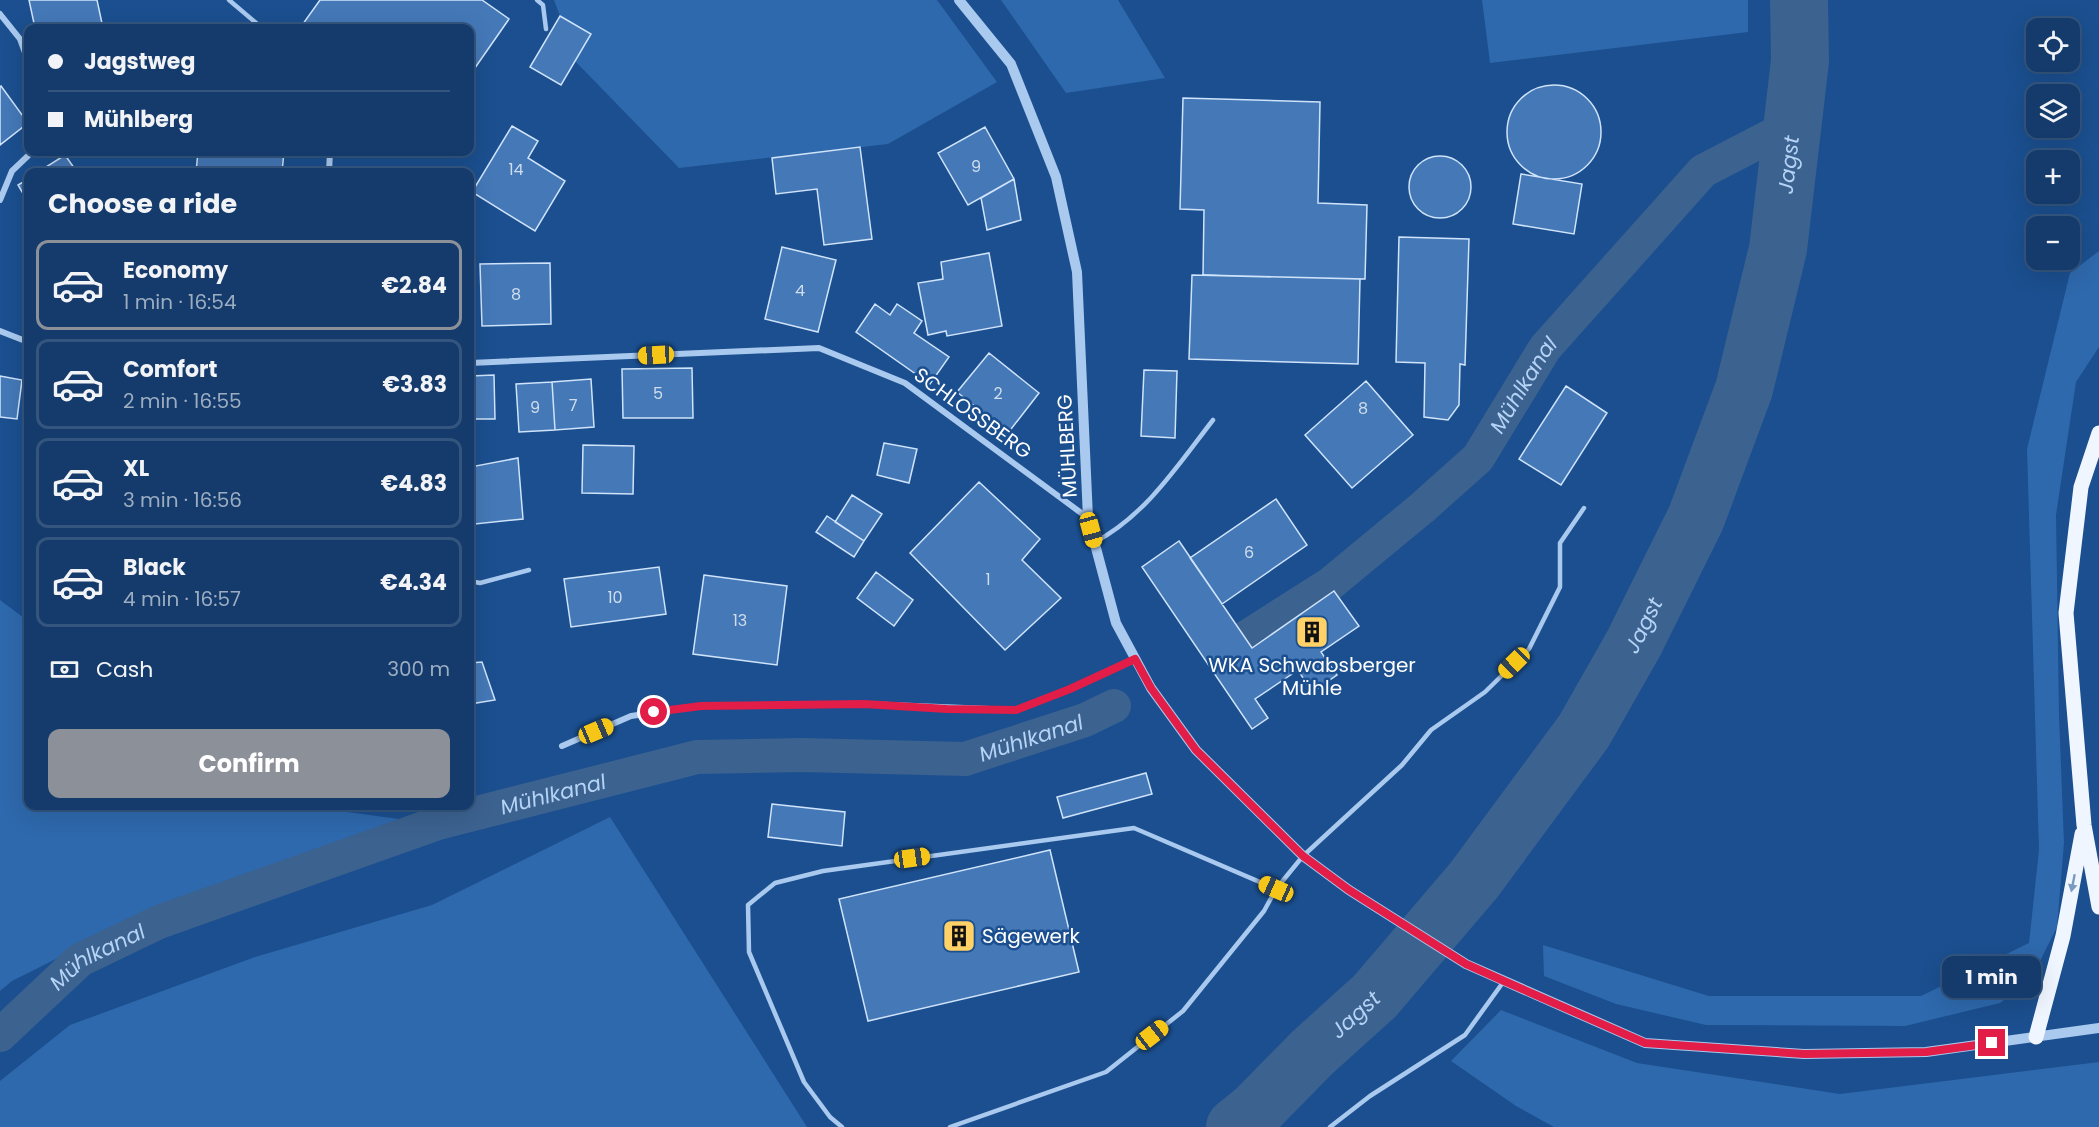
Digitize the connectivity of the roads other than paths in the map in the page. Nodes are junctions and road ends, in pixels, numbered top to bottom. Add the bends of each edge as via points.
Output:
1 (229, 0) edge
2 (537, 0) edge
3 (959, 0) edge
4 (0, 14) edge
5 (257, 24) edge
6 (546, 29) dead end
7 (24, 50) edge
8 (28, 156) edge
9 (0, 200) edge
10 (0, 331) edge
11 (24, 340) edge
12 (474, 363) edge
13 (1213, 420) dead end
14 (2099, 433) edge
15 (1584, 508) dead end
16 (1088, 519) junction
17 (1095, 542) junction
18 (529, 570) dead end
19 (474, 582) edge
20 (1135, 659) junction
21 (562, 746) dead end
22 (2084, 825) junction
23 (1303, 856) junction
24 (1276, 889) junction
25 (2099, 907) edge
26 (1504, 981) junction
27 (2099, 1028) edge
28 (2036, 1037) junction
29 (842, 1127) edge
30 (950, 1127) edge
31 (1330, 1127) edge

1 - 5 lane
2 - 6 lane via 543,5
3 - 16 street, MÜHLBERG via 1011,64 1056,177 1077,273
4 - 7 street
8 - 9 street via 12,171
10 - 11 street
12 - 16 street, SCHLOSSBERG via 819,348 905,383
13 - 17 lane via 1141,510
14 - 22 main road via 2081,487 2066,613
15 - 23 lane via 1560,543 1560,587 1529,649 1485,692 1431,730 1402,765
16 - 17 street, MÜHLBERG
17 - 20 street, MÜHLBERG via 1116,623
18 - 19 lane
20 - 21 street via 1016,710 864,704 701,706 631,716
20 - 23 street, MÜHLBERG via 1196,750
22 - 25 main road
22 -> 28 main road via 2062,936
23 - 24 lane
23 - 26 street, MÜHLBERG via 1466,964
24 - 29 lane via 1134,828 823,871 775,883 748,905 749,952 804,1082
24 - 30 lane via 1264,911 1183,1011 1106,1072
26 - 28 street, MÜHLBERG via 1645,1043 1804,1054 1926,1052
26 - 31 lane via 1465,1035 1370,1096
27 - 28 street, MÜHLBERG

